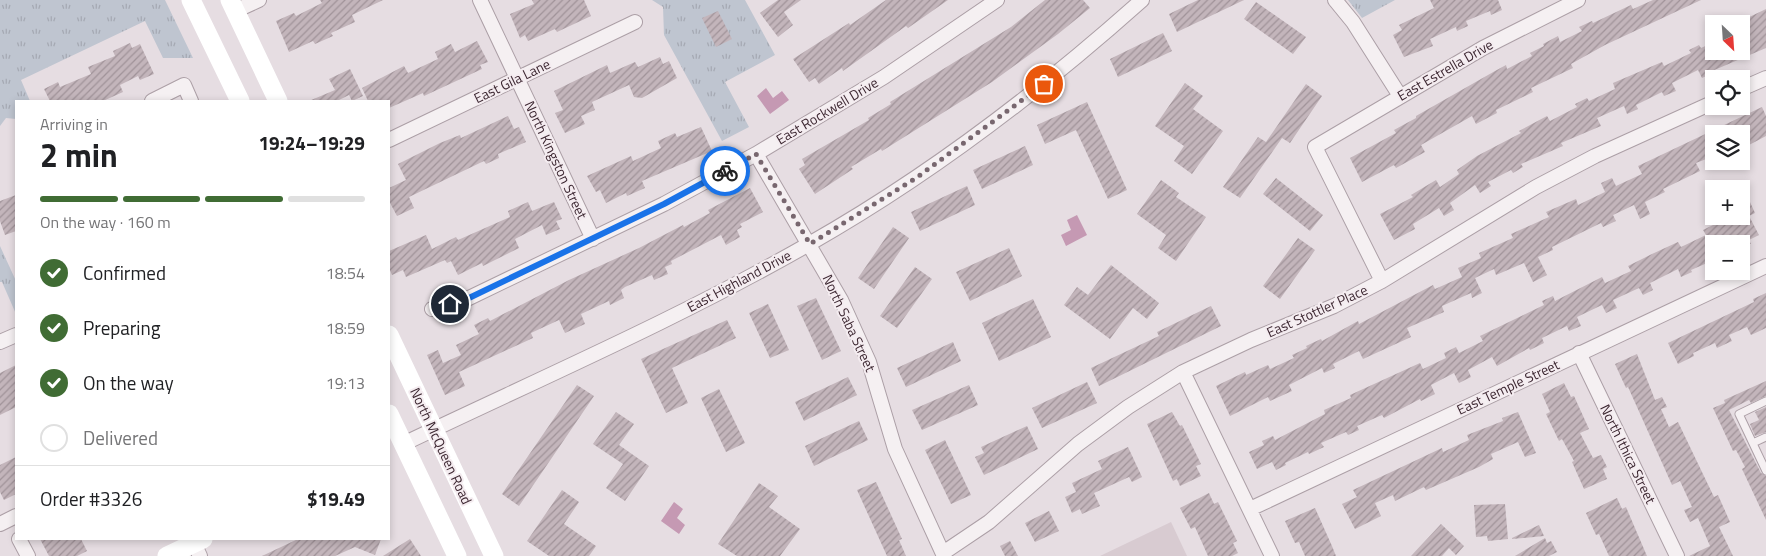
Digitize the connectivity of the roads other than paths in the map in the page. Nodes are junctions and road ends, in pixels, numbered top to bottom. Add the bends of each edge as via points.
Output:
1 (191, 0) edge
2 (259, 0) edge
3 (480, 0) edge
4 (1142, 0) edge
5 (1335, 0) edge
6 (1578, 0) edge
7 (991, 2) edge
8 (232, 6) edge
9 (635, 22) dead end
10 (518, 78) junction
11 (1766, 78) edge
12 (1750, 85) edge
13 (1400, 96) junction
14 (154, 100) edge
15 (191, 100) edge
16 (240, 100) edge
17 (278, 100) edge
18 (1705, 106) edge
19 (390, 140) edge
20 (756, 154) junction
21 (593, 239) junction
22 (810, 244) junction
23 (1766, 266) edge
24 (1382, 280) junction
25 (432, 309) dead end
26 (15, 335) edge
27 (390, 337) edge
28 (0, 342) edge
29 (1579, 353) junction
30 (1183, 372) junction
31 (1766, 401) edge
32 (390, 419) edge
33 (434, 429) junction
34 (1766, 437) edge
35 (1753, 443) junction
36 (396, 447) edge
37 (1766, 471) edge
38 (1250, 509) junction
39 (20, 540) edge
40 (199, 546) edge
41 (943, 555) edge
42 (28, 556) edge
43 (167, 556) edge
44 (457, 556) edge
45 (494, 556) edge
46 (1272, 556) edge
47 (1676, 556) edge

1 - 16 main road
2 - 8 street
3 - 10 street, North Kingston Street
4 - 22 street, East Highland Drive via 1075,60 998,120 916,178
5 - 13 street via 1353,22
6 - 13 street, East Estrella Drive via 1483,48
7 - 20 street, East Rockwell Drive via 884,77
8 - 17 main road
9 - 10 street, East Gila Lane
10 - 19 street, East Gila Lane
10 - 21 street, North Kingston Street
11 - 12 street
13 - 24 street, East Estrella Drive via 1315,147
14 - 15 street via 184,85
18 - 24 street, East Stottler Place via 1536,187
20 - 21 street, East Rockwell Drive
20 - 22 street, North Saba Street
21 - 25 street, East Rockwell Drive via 469,298
22 - 33 street, East Highland Drive via 684,310
22 - 41 street, North Saba Street via 863,347 895,449
23 - 29 street, East Temple Street
24 - 30 street, East Stottler Place via 1334,306
26 - 28 street
27 - 33 main road, North McQueen Road
29 - 38 street, East Temple Street
29 - 47 street, North Ithica Street
30 - 38 street
30 - 41 street, East Stottler Place via 1078,444 989,522
31 - 35 lane via 1739,414
32 - 36 main road
33 - 36 street, East Highland Drive
33 - 45 main road, North McQueen Road
34 - 35 lane
35 - 37 lane
36 - 44 main road
38 - 46 street
39 - 42 street
40 - 43 main road

